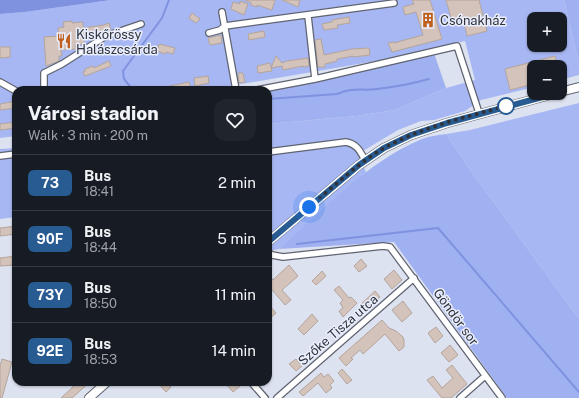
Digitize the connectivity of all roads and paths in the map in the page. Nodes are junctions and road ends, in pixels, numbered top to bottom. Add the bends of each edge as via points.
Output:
1 (394, 3) dead end
2 (222, 12) dead end
3 (308, 16) junction
4 (141, 24) dead end
5 (225, 26) junction
6 (209, 33) dead end
7 (315, 79) junction
8 (0, 82) edge
9 (44, 86) edge
10 (235, 86) edge
11 (272, 87) edge
12 (579, 87) edge
13 (12, 89) edge
14 (567, 90) edge
15 (530, 100) edge
16 (479, 113) junction
17 (272, 151) edge
18 (12, 154) edge
19 (0, 156) edge
20 (365, 160) junction
21 (272, 239) edge
22 (272, 255) edge
23 (414, 278) junction
24 (485, 376) junction
25 (102, 386) edge
26 (254, 386) edge
27 (89, 398) edge
28 (265, 398) edge
29 (277, 398) edge
30 (460, 398) edge
31 (502, 398) edge

1 - 3 street
2 - 5 street
3 - 5 street
3 - 7 street
4 - 9 street via 106,36 44,73
5 - 6 street
5 - 10 street
7 - 11 street
7 - 16 street via 457,46
8 - 13 street
12 - 14 main road
15 - 16 main road
16 - 20 main road via 411,135
17 - 20 street via 346,142 357,146
18 - 19 street
20 - 21 main road
22 - 23 street, Göndör sor via 283,257 387,246 393,249
23 - 24 street, Göndör sor
23 - 29 street, Szőke Tisza utca
24 - 30 street
24 - 31 street, Göndör sor
25 - 27 main road
26 - 28 street

